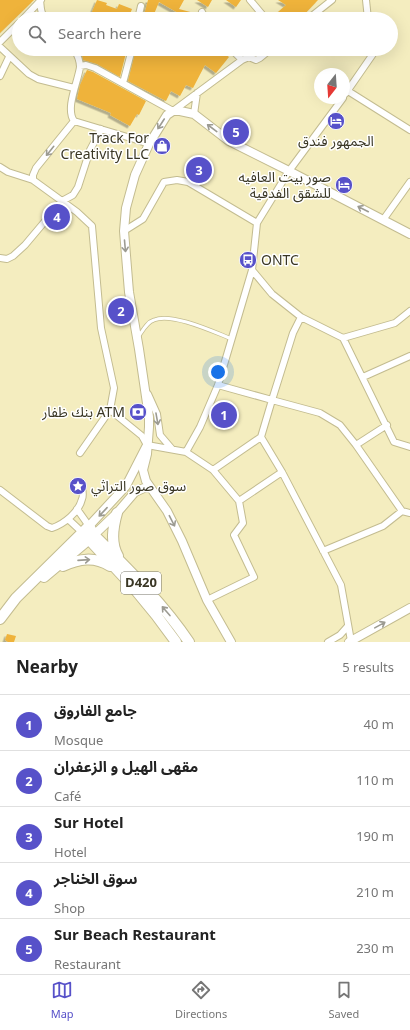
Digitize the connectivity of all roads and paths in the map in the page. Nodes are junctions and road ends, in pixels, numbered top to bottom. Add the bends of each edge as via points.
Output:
1 (40, 0) edge
2 (250, 0) edge
3 (332, 0) edge
4 (366, 0) edge
5 (141, 6) dead end
6 (29, 12) edge
7 (41, 12) edge
8 (140, 12) edge
9 (260, 12) edge
10 (317, 12) edge
11 (367, 12) edge
12 (12, 30) edge
13 (0, 42) edge
14 (0, 47) edge
15 (76, 56) edge
16 (130, 56) edge
17 (238, 56) edge
18 (262, 56) edge
19 (371, 56) edge
20 (10, 57) junction
21 (242, 60) junction
22 (80, 66) junction
23 (0, 76) edge
24 (122, 83) junction
25 (350, 87) edge
26 (74, 88) junction
27 (197, 93) junction
28 (350, 98) edge
29 (338, 104) edge
30 (173, 111) junction
31 (194, 114) junction
32 (74, 121) junction
33 (101, 129) junction
34 (410, 130) edge
35 (148, 144) junction
36 (0, 167) edge
37 (289, 171) junction
38 (33, 180) junction
39 (410, 182) edge
40 (62, 201) junction
41 (383, 220) junction
42 (256, 223) junction
43 (124, 231) junction
44 (410, 234) edge
45 (0, 258) edge
46 (252, 270) junction
47 (410, 311) edge
48 (301, 316) junction
49 (232, 338) junction
50 (343, 338) junction
51 (137, 339) junction
52 (410, 356) edge
53 (363, 377) junction
54 (218, 385) junction
55 (144, 387) junction
56 (272, 400) junction
57 (110, 410) junction
58 (387, 425) junction
59 (261, 437) junction
60 (356, 444) junction
61 (147, 445) junction
62 (410, 447) edge
63 (172, 449) junction
64 (186, 452) junction
65 (80, 453) dead end
66 (213, 470) junction
67 (282, 472) junction
68 (82, 486) dead end
69 (150, 488) junction
70 (0, 490) edge
71 (239, 501) junction
72 (77, 509) junction
73 (402, 510) junction
74 (410, 513) edge
75 (117, 514) junction
76 (68, 519) junction
77 (89, 533) junction
78 (323, 551) junction
79 (120, 567) junction
80 (52, 572) junction
81 (22, 592) junction
82 (207, 600) junction
83 (410, 608) edge
84 (0, 619) edge
85 (348, 626) junction
86 (176, 642) edge
87 (189, 642) edge
88 (231, 642) edge
89 (328, 642) edge
90 (350, 642) edge

1 - 6 street
1 - 7 street
2 - 9 street
3 - 10 street
4 - 11 street
5 - 8 street
12 - 13 street
14 - 20 street
15 - 22 street
16 - 24 street
17 - 21 street
18 - 21 street via 256,60 249,57
19 - 25 street
20 - 23 street
20 - 26 street via 38,79
21 - 27 street
22 - 24 street via 95,68
22 - 26 street
24 - 30 street
26 - 32 street via 70,109
27 - 30 street
27 - 31 street
28 - 34 street
29 - 37 street
30 - 31 street
30 -> 35 street via 167,115
37 -> 31 street via 229,141
32 - 33 street
32 -> 38 street via 36,168
33 - 35 street
33 - 40 street via 90,150 78,186 73,195
35 - 43 street via 134,176 126,208
36 - 38 street
41 -> 37 street
37 - 42 street
38 - 40 street
39 - 41 street
40 - 45 street via 25,245 13,256 7,259
40 - 57 street via 92,226 101,328 114,388
41 - 44 street
42 - 43 street via 188,182 177,180 164,182 143,219
42 - 46 street
43 -> 51 street via 129,292
46 - 48 street via 272,294
46 - 49 street
47 - 50 street via 395,323
48 - 50 street
48 - 56 street via 293,333
49 - 51 lane via 178,320 161,318 152,320
49 - 54 street
50 - 53 street
51 - 55 street
52 - 53 street
53 - 58 street
54 - 56 street
54 - 64 street
55 - 61 street via 150,427
55 -> 63 street via 157,414 160,435
56 - 59 street
56 - 60 street via 320,413 340,426
57 - 61 street via 142,436
57 - 65 street
58 - 60 street
58 - 62 street via 394,442
59 - 66 street
59 - 67 street
60 - 73 street
61 - 63 street
61 - 69 street via 143,473
61 -> 77 street via 126,486
63 - 64 street
64 - 66 street
66 - 71 street
67 - 71 street
67 - 78 street
68 - 72 street via 83,498
69 - 75 street via 135,492
69 -> 82 street via 170,517
70 - 76 street via 47,526 52,528
71 - 82 street via 243,522 234,535 254,577
72 - 76 street
72 - 77 street
73 - 74 street
73 - 78 street via 383,526
75 - 77 street
75 - 79 main road via 114,544
76 - 77 street
77 - 79 main road, D420
77 - 80 main road
77 - 81 main road via 47,566
78 - 85 street via 341,586
80 -> 79 main road via 75,561 87,560
79 - 86 main road, D420
87 -> 79 main road, D420 via 170,616
80 - 81 main road
81 - 84 main road
82 - 88 street
90 -> 83 street
85 - 89 street via 340,635
85 - 90 street

